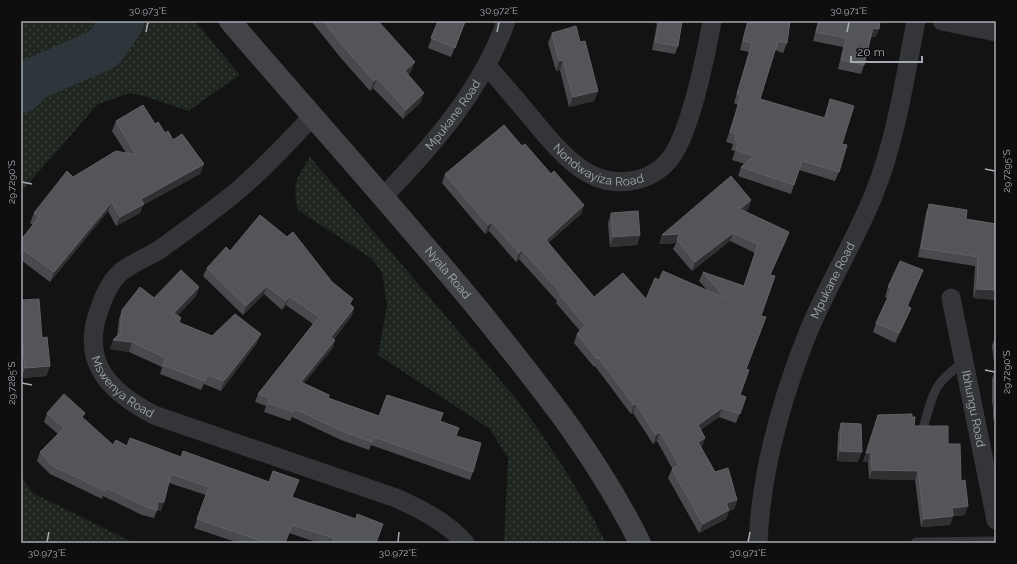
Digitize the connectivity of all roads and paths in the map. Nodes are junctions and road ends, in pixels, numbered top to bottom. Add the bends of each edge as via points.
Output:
1 (230, 21) edge
2 (506, 21) edge
3 (712, 21) edge
4 (916, 21) edge
5 (942, 21) edge
6 (996, 32) edge
7 (487, 66) junction
8 (312, 117) junction
9 (383, 197) junction
10 (951, 298) dead end
11 (964, 362) junction
12 (923, 429) edge
13 (996, 520) edge
14 (996, 540) edge
15 (916, 542) edge
16 (465, 543) edge
17 (640, 543) edge
18 (758, 543) edge

1 - 8 street, Nyala Road
2 - 7 street, Mpukane Road
3 - 7 street, Nondwayiza Road via 692,106 677,147 669,160 638,180 621,183 586,172 551,140
4 - 18 street, Mpukane Road via 894,128 875,192 809,330 772,441
5 - 6 street
7 - 9 street, Mpukane Road via 449,122 422,156
8 - 9 street, Nyala Road
8 - 16 street, Mswenya Road via 276,155 230,197 158,250 122,271 111,282 95,322 94,354 99,366 118,393 154,415 396,498 426,513
9 - 17 street, Nyala Road via 441,264 570,424 621,505
10 - 11 street, Ibhungu Road
11 - 12 lane via 938,385
11 - 13 street, Ibhungu Road
14 - 15 lane

